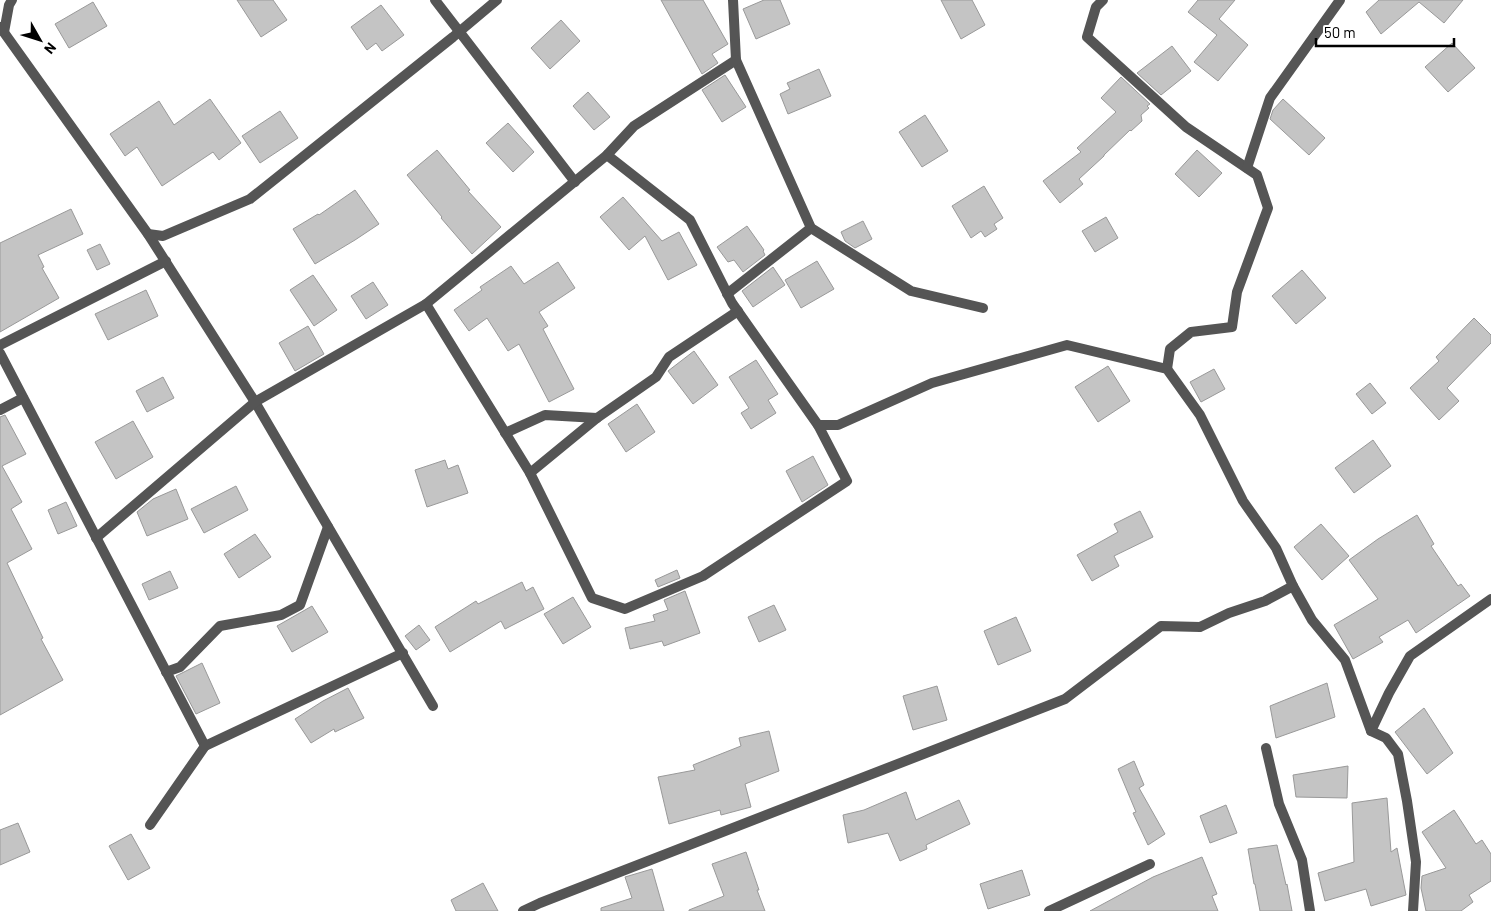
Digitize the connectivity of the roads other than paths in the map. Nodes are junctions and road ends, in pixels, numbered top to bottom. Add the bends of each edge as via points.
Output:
1 (12, 0) edge
2 (435, 0) edge
3 (497, 0) edge
4 (733, 0) edge
5 (1104, 0) edge
6 (1340, 0) edge
7 (2, 30) edge
8 (459, 32) junction
9 (736, 60) junction
10 (607, 155) junction
11 (1247, 168) junction
12 (575, 182) junction
13 (811, 228) junction
14 (148, 234) junction
15 (166, 261) junction
16 (727, 294) junction
17 (426, 304) junction
18 (983, 308) dead end
19 (738, 311) junction
20 (0, 345) edge
21 (0, 353) edge
22 (1167, 369) junction
23 (23, 398) junction
24 (255, 402) junction
25 (0, 410) edge
26 (597, 418) junction
27 (818, 425) junction
28 (506, 433) junction
29 (530, 473) junction
30 (328, 527) junction
31 (96, 538) junction
32 (1292, 586) junction
33 (1491, 599) edge
34 (402, 653) junction
35 (166, 672) junction
36 (433, 706) dead end
37 (1370, 731) junction
38 (205, 746) junction
39 (1266, 748) dead end
40 (150, 825) dead end
41 (1150, 864) dead end
42 (523, 911) edge
43 (1049, 911) edge
44 (1310, 911) edge
45 (1413, 911) edge

1 - 7 street
2 - 8 street
3 - 8 street
4 - 9 street
5 - 11 street via 1096,7 1087,37 1186,127
6 - 11 street via 1270,98
7 - 14 street
8 - 12 street
8 - 14 street via 250,199 163,236
9 - 10 street via 634,126
9 - 13 street
10 - 12 street
10 - 16 street via 690,220
11 - 22 street via 1257,175 1268,208 1237,292 1232,327 1191,332 1170,349
12 - 17 street
13 - 16 street
13 - 18 street via 911,291
14 - 15 street
15 - 20 street
15 - 24 street
16 - 19 street
17 - 24 street
17 - 28 street
19 - 26 street via 669,357 656,377
19 - 27 street
21 - 23 street
22 - 27 street via 1067,345 932,383 838,424
22 - 32 street via 1200,415 1243,501 1276,548
23 - 25 street
23 - 31 street
24 - 30 street
24 - 31 street
26 - 28 street via 544,415
26 - 29 street
27 - 29 street via 847,481 703,576 625,609 592,598
28 - 29 street
30 - 34 street
30 - 35 street via 300,604 281,615 220,626 180,667
31 - 35 street
32 - 37 street via 1312,620 1344,660
32 - 42 street via 1200,627 1161,626 1065,699
33 - 37 street via 1410,656
34 - 36 street
34 - 38 street
35 - 38 street
37 - 45 street via 1386,738 1398,754 1416,862
38 - 40 street
39 - 44 street via 1279,804 1302,860
41 - 43 street

